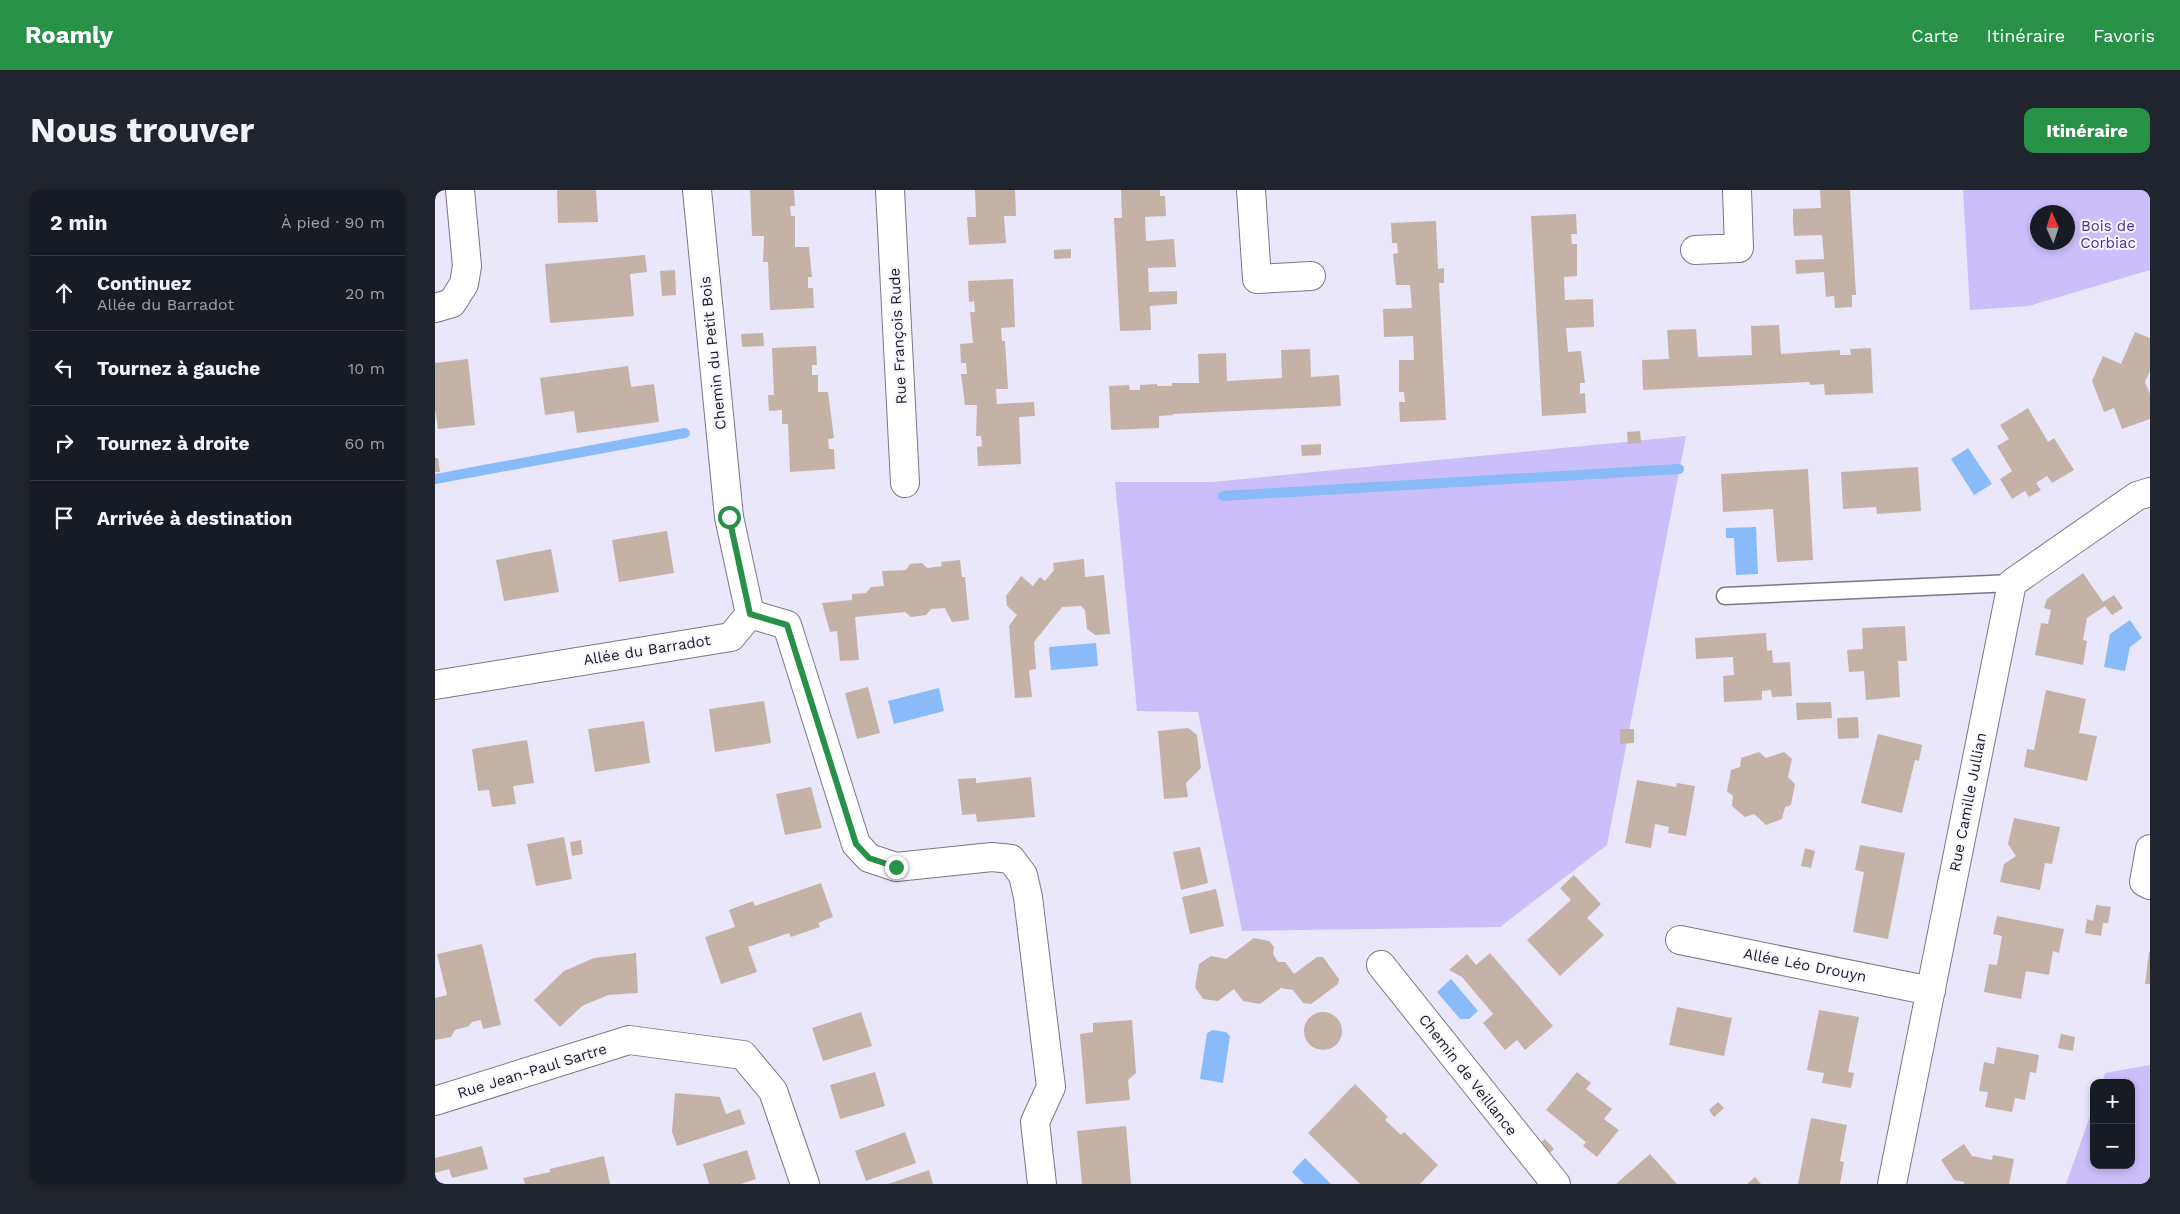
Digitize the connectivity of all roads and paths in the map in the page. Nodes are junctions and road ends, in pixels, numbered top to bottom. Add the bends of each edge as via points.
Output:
1 (460, 190) edge
2 (697, 190) edge
3 (891, 190) edge
4 (1251, 190) edge
5 (1737, 190) edge
6 (1695, 250) dead end
7 (1311, 276) dead end
8 (435, 308) edge
9 (905, 482) dead end
10 (2150, 492) edge
11 (2013, 583) junction
12 (1725, 596) dead end
13 (750, 614) junction
14 (435, 685) edge
15 (2150, 849) edge
16 (2150, 885) edge
17 (1680, 940) dead end
18 (1381, 965) dead end
19 (1931, 991) junction
20 (435, 1101) edge
21 (805, 1184) edge
22 (1042, 1184) edge
23 (1556, 1184) edge
24 (1892, 1184) edge

1 - 8 street via 467,266 464,284 452,303
2 - 13 street, Chemin du Petit Bois via 729,517
3 - 9 street, Rue François Rude
4 - 7 street via 1257,279
5 - 6 street via 1739,248
10 - 11 street via 2137,496
11 - 12 lane
11 - 19 street, Rue Camille Jullian
13 - 14 street, Allée du Barradot via 731,637
13 - 22 street via 787,625 856,844 869,858 896,867 1011,858 1023,875 1051,1087 1035,1122
15 - 16 street via 2144,882
17 - 19 street, Allée Léo Drouyn
18 - 23 street, Chemin de Veillance
19 - 24 street, Rue Camille Jullian
20 - 21 street, Rue Jean-Paul Sartre via 629,1040 743,1055 773,1091

